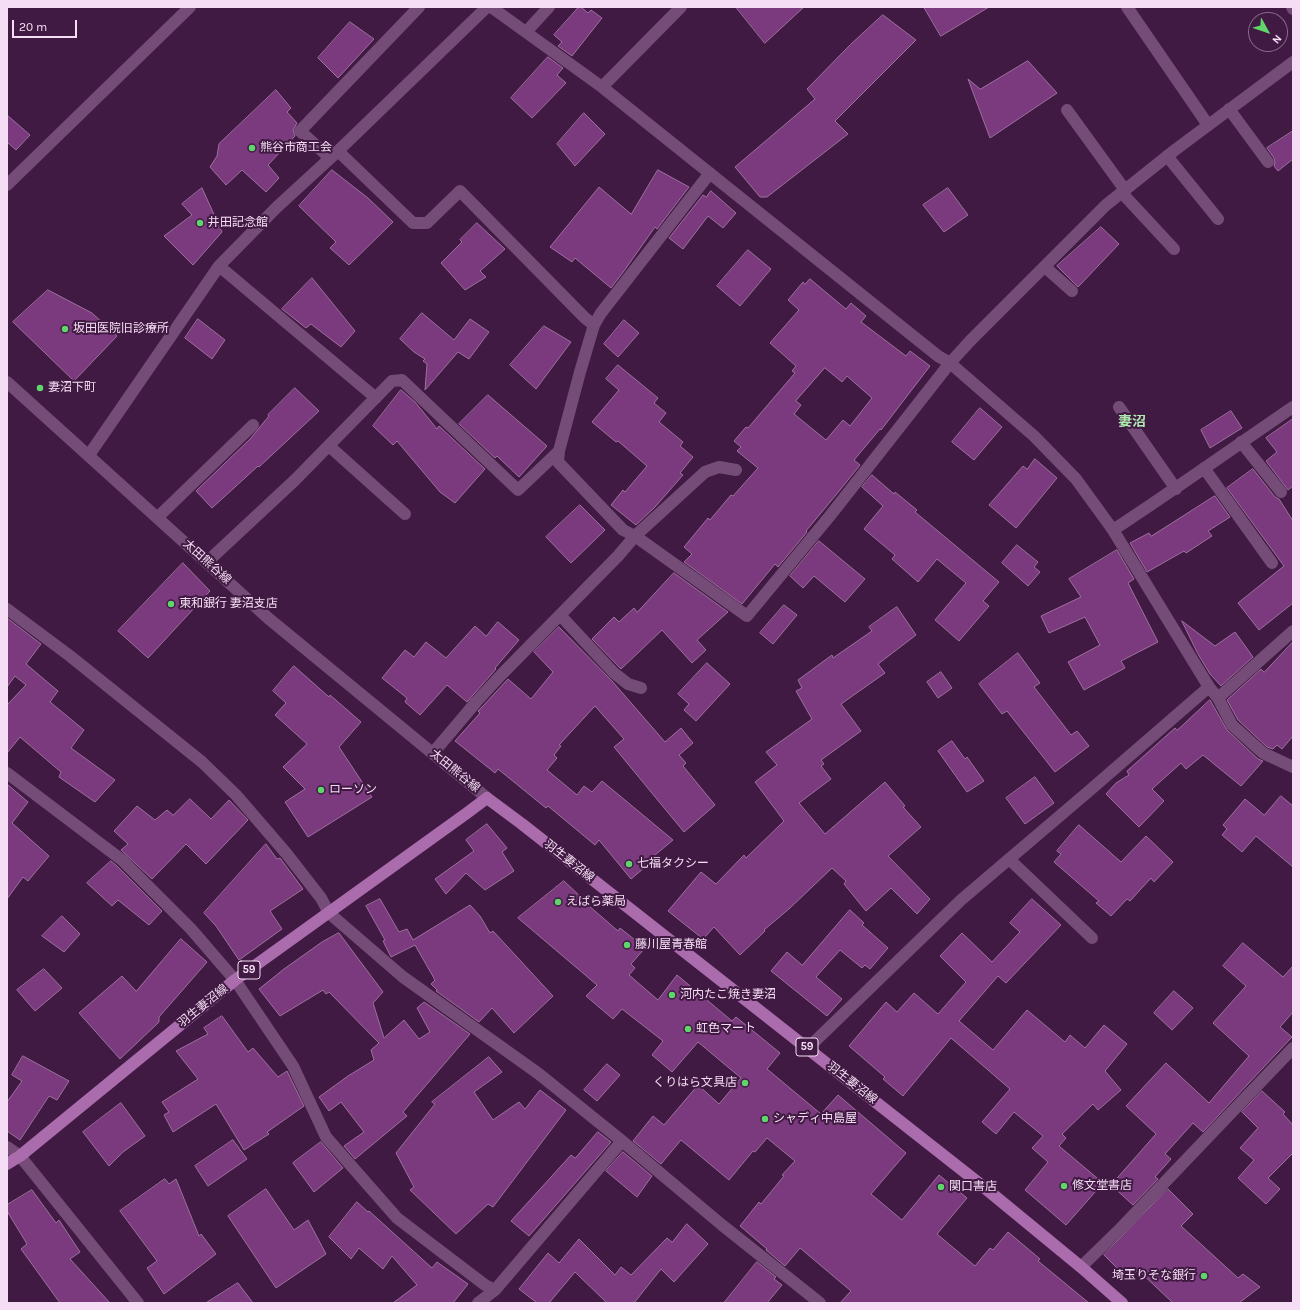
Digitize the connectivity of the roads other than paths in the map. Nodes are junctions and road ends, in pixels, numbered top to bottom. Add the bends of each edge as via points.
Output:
1 (190, 7) edge
2 (419, 7) edge
3 (487, 7) edge
4 (491, 7) edge
5 (549, 7) edge
6 (681, 7) edge
7 (1126, 7) edge
8 (526, 32) junction
9 (1293, 62) edge
10 (602, 87) junction
11 (1229, 109) junction
12 (1067, 110) dead end
13 (1208, 125) junction
14 (334, 155) junction
15 (1167, 156) junction
16 (1268, 162) dead end
17 (710, 173) junction
18 (7, 185) edge
19 (1124, 191) junction
20 (1218, 219) dead end
21 (1174, 249) dead end
22 (219, 266) junction
23 (1045, 267) junction
24 (1072, 291) dead end
25 (594, 325) junction
26 (950, 363) junction
27 (7, 382) edge
28 (376, 398) junction
29 (1119, 407) dead end
30 (1293, 407) edge
31 (253, 425) dead end
32 (1241, 442) junction
33 (329, 446) junction
34 (559, 451) junction
35 (89, 454) junction
36 (1204, 468) junction
37 (736, 470) dead end
38 (1176, 488) junction
39 (1281, 492) dead end
40 (406, 514) dead end
41 (158, 517) junction
42 (1113, 530) junction
43 (635, 536) junction
44 (207, 562) junction
45 (1272, 563) dead end
46 (7, 610) edge
47 (560, 615) junction
48 (1293, 631) edge
49 (1209, 687) junction
50 (641, 688) dead end
51 (1218, 698) junction
52 (433, 753) junction
53 (1293, 767) edge
54 (7, 774) edge
55 (487, 798) junction
56 (1009, 859) junction
57 (329, 913) junction
58 (1092, 938) dead end
59 (235, 980) junction
60 (808, 1048) junction
61 (1293, 1048) edge
62 (622, 1141) junction
63 (7, 1147) edge
64 (20, 1156) junction
65 (7, 1164) edge
66 (1081, 1267) junction
67 (496, 1290) junction
68 (138, 1303) edge
69 (478, 1303) edge
70 (820, 1303) edge
71 (1122, 1303) edge

1 - 18 street
2 - 14 street via 300,131
3 - 14 street
4 - 8 street
5 - 8 street
6 - 10 street
7 - 13 street
8 - 10 street
9 - 11 street
10 - 17 street
11 - 13 street
11 - 16 street
12 - 19 street
13 - 15 street
14 - 22 street via 277,207
14 - 25 street via 413,223 427,223 460,191 584,318
15 - 19 street
15 - 20 street
17 - 25 street
17 - 26 street via 932,352
19 - 21 street
19 - 23 street via 1106,205
22 - 28 street
22 - 35 street
23 - 24 street
23 - 26 street
25 - 34 street
26 - 42 street via 1034,436 1076,480
26 - 43 street via 746,616
27 - 35 street, 太田熊谷線
28 - 33 street
28 - 34 street via 392,382 402,380 518,490
29 - 38 street
30 - 32 street
31 - 41 street
32 - 36 street
32 - 39 street
33 - 40 street
33 - 44 street
34 - 43 street via 558,462 623,530
35 - 41 street, 太田熊谷線
36 - 38 street
36 - 45 street
37 - 43 street via 719,467 706,472
38 - 42 street
41 - 44 street, 太田熊谷線
42 - 49 street
43 - 47 street
44 - 52 street, 太田熊谷線 via 268,618
46 - 57 street via 70,656 202,762 236,795 286,853
47 - 50 street via 614,674 628,684
47 - 52 street via 477,701
48 - 51 street
49 - 51 street
49 - 56 street
51 - 53 street via 1232,725 1264,753
52 - 55 street, 太田熊谷線
54 - 59 street via 122,860 191,929
55 - 57 main road, 羽生妻沼線 / 59
55 - 60 main road, 羽生妻沼線 / 59
56 - 58 street
56 - 60 street via 961,900
57 - 59 main road, 羽生妻沼線 / 59
57 - 62 street via 403,978 539,1074
59 - 64 main road, 羽生妻沼線 / 59
59 - 67 street via 293,1066 326,1138 397,1218
60 - 66 main road, 羽生妻沼線 / 59
61 - 66 street
62 - 67 street
62 - 70 street via 722,1226
63 - 64 street
64 - 65 main road, 羽生妻沼線 / 59
64 - 68 street
66 - 71 main road, 羽生妻沼線 / 59
67 - 69 street

